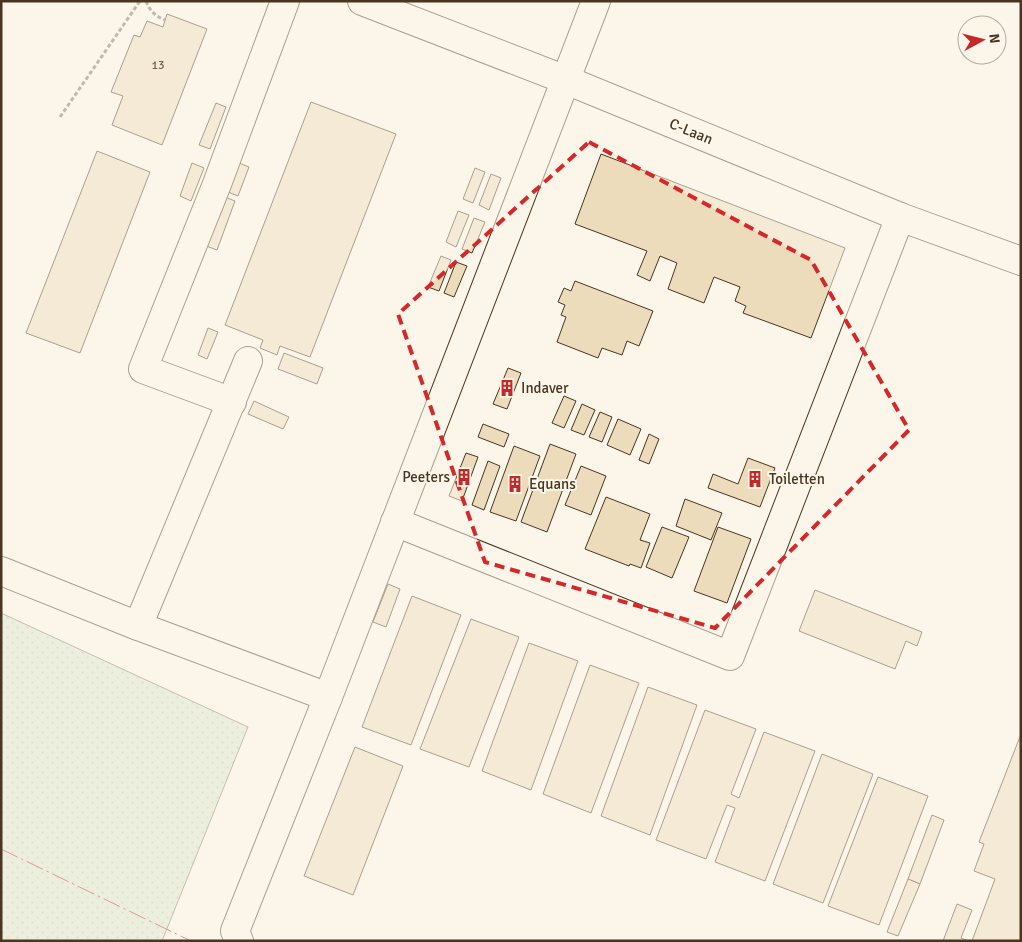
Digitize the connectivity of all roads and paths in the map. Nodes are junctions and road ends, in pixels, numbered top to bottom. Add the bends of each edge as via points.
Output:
1 (140, 1) edge
2 (146, 1) edge
3 (285, 1) edge
4 (362, 1) edge
5 (596, 1) edge
6 (165, 20) dead end
7 (566, 80) junction
8 (60, 117) dead end
9 (900, 217) junction
10 (1021, 261) edge
11 (248, 362) dead end
12 (232, 402) junction
13 (395, 522) junction
14 (1, 571) edge
15 (138, 626) junction
16 (328, 697) junction
17 (239, 941) edge

1 - 8 path
2 - 6 path via 151,11
3 - 12 lane via 217,184 142,369
4 - 7 lane, C-Laan
5 - 7 lane
7 - 9 lane, C-Laan
7 - 13 lane
9 - 10 lane, C-Laan
9 - 13 lane via 730,656
11 - 12 lane
12 - 15 lane
13 - 16 lane
14 - 15 lane
15 - 16 lane
16 - 17 lane via 235,930

